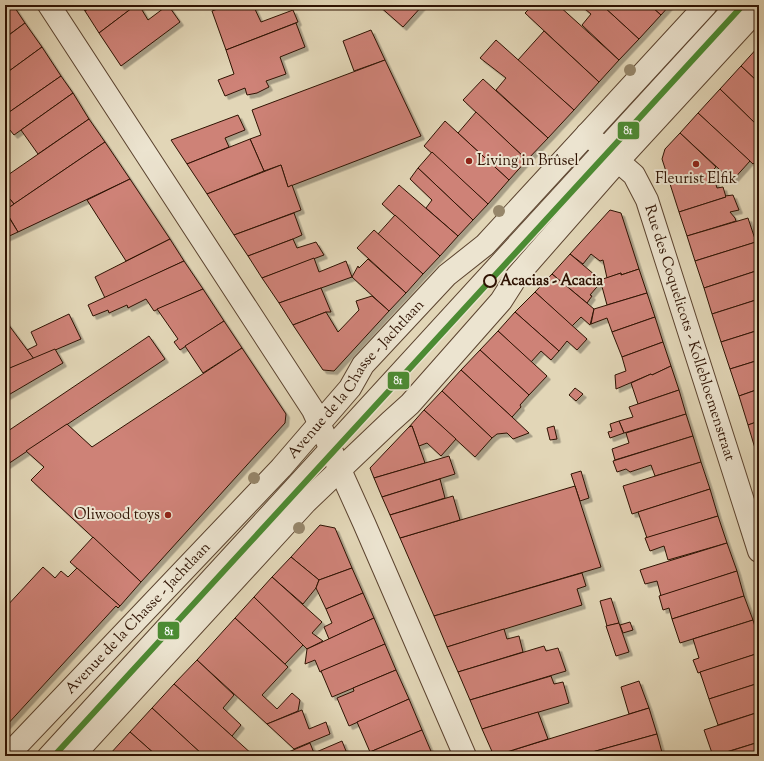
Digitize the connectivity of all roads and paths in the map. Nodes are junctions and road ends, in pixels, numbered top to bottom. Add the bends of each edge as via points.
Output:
1 (49, 5) edge
2 (706, 5) edge
3 (734, 5) edge
4 (759, 8) edge
5 (603, 148) junction
6 (319, 424) junction
7 (329, 446) junction
8 (340, 470) junction
9 (759, 551) edge
10 (8, 756) edge
11 (46, 756) edge
12 (73, 756) edge
13 (465, 756) edge

1 - 6 street via 313,410
2 - 5 street, Avenue de la Chasse - Jachtlaan
3 - 5 lane, Avenue de la Chasse - Jachtlaan
4 - 5 street, Avenue de la Chasse - Jachtlaan
5 - 6 street, Avenue de la Chasse - Jachtlaan via 447,274 363,365 350,388
5 - 7 lane, Avenue de la Chasse - Jachtlaan
5 - 8 street, Avenue de la Chasse - Jachtlaan via 501,302 410,404
5 - 9 street, Rue des Coquelicots - Kollebloemenstraat via 634,175 647,200
6 - 7 street
6 - 10 street, Avenue de la Chasse - Jachtlaan via 282,468
7 - 8 street
7 - 11 lane, Avenue de la Chasse - Jachtlaan
8 - 12 street, Avenue de la Chasse - Jachtlaan via 306,502
8 - 13 street

